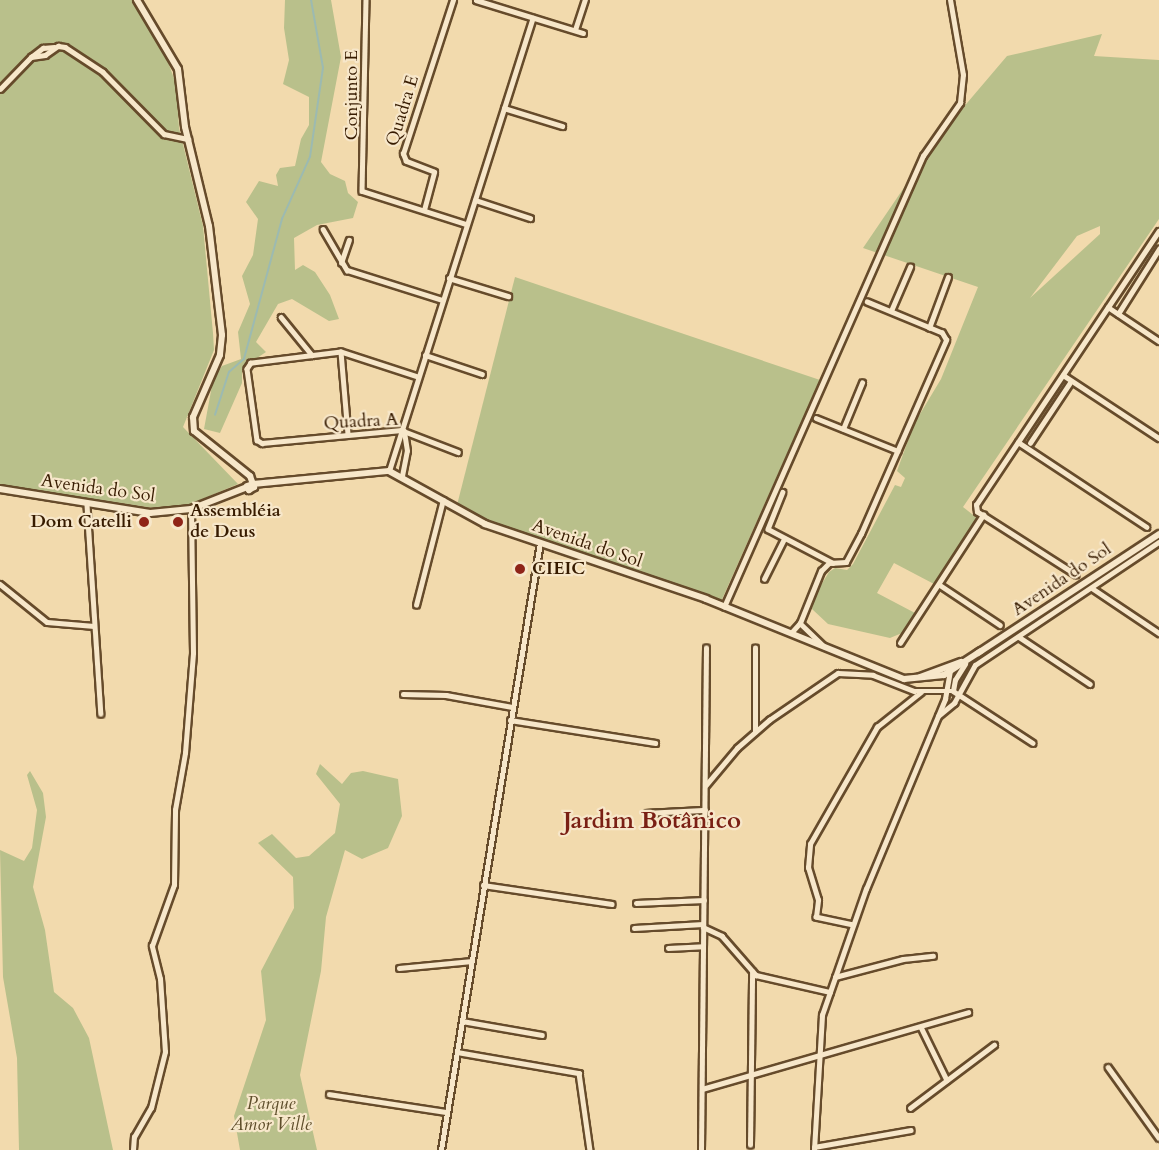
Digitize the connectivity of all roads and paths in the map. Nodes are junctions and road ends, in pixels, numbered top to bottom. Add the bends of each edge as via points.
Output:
1 (137, 0) edge
2 (366, 0) edge
3 (453, 0) edge
4 (476, 0) edge
5 (585, 0) edge
6 (950, 0) edge
7 (533, 18) junction
8 (575, 30) junction
9 (583, 33) dead end
10 (0, 89) edge
11 (504, 108) junction
12 (562, 126) dead end
13 (188, 139) junction
14 (475, 200) junction
15 (424, 210) junction
16 (530, 218) dead end
17 (466, 224) junction
18 (323, 229) dead end
19 (1159, 231) edge
20 (349, 240) dead end
21 (1156, 240) edge
22 (1159, 249) edge
23 (341, 262) junction
24 (910, 267) dead end
25 (948, 277) dead end
26 (449, 278) junction
27 (1125, 279) junction
28 (1136, 285) junction
29 (508, 296) dead end
30 (442, 300) junction
31 (867, 302) dead end
32 (1108, 307) junction
33 (891, 311) junction
34 (1118, 314) junction
35 (281, 317) dead end
36 (929, 328) junction
37 (1159, 341) edge
38 (340, 352) junction
39 (312, 355) junction
40 (425, 355) junction
41 (482, 374) dead end
42 (1063, 375) junction
43 (418, 377) junction
44 (862, 383) dead end
45 (1070, 384) dead end
46 (1039, 408) junction
47 (1050, 414) junction
48 (816, 418) dead end
49 (402, 429) junction
50 (843, 429) junction
51 (348, 434) junction
52 (1159, 438) edge
53 (1018, 442) junction
54 (1030, 443) dead end
55 (898, 451) junction
56 (458, 452) dead end
57 (389, 471) junction
58 (402, 476) junction
59 (251, 487) junction
60 (0, 489) edge
61 (783, 492) dead end
62 (443, 500) junction
63 (87, 505) junction
64 (191, 509) junction
65 (983, 515) junction
66 (1146, 527) dead end
67 (1159, 534) edge
68 (784, 539) junction
69 (1159, 542) edge
70 (540, 543) junction
71 (833, 562) junction
72 (1076, 575) dead end
73 (764, 579) dead end
74 (0, 584) edge
75 (940, 585) junction
76 (1092, 588) junction
77 (416, 604) dead end
78 (724, 607) junction
79 (800, 623) junction
80 (1000, 625) dead end
81 (94, 626) junction
82 (790, 633) junction
83 (1159, 633) edge
84 (1019, 637) junction
85 (900, 642) dead end
86 (706, 648) dead end
87 (755, 648) dead end
88 (827, 650) junction
89 (981, 651) junction
90 (965, 664) junction
91 (947, 672) junction
92 (954, 682) junction
93 (1090, 684) dead end
94 (944, 689) junction
95 (923, 691) junction
96 (956, 692) junction
97 (403, 694) dead end
98 (945, 699) junction
99 (952, 704) junction
100 (512, 707) junction
101 (101, 714) dead end
102 (937, 717) junction
103 (510, 720) junction
104 (755, 732) junction
105 (655, 743) dead end
106 (1033, 743) dead end
107 (706, 785) junction
108 (705, 810) junction
109 (646, 813) dead end
110 (483, 885) junction
111 (704, 900) junction
112 (636, 903) dead end
113 (612, 904) dead end
114 (704, 925) junction
115 (853, 925) junction
116 (634, 928) dead end
117 (703, 946) junction
118 (668, 948) dead end
119 (933, 956) dead end
120 (471, 961) junction
121 (399, 968) dead end
122 (752, 972) junction
123 (835, 978) junction
124 (830, 992) junction
125 (968, 1012) dead end
126 (462, 1021) junction
127 (921, 1027) junction
128 (542, 1035) dead end
129 (994, 1045) dead end
130 (457, 1052) junction
131 (819, 1055) junction
132 (1108, 1067) dead end
133 (751, 1075) junction
134 (947, 1080) junction
135 (702, 1089) junction
136 (329, 1094) dead end
137 (910, 1108) dead end
138 (447, 1112) junction
139 (911, 1130) dead end
140 (1159, 1138) edge
141 (750, 1145) dead end
142 (814, 1149) edge
143 (133, 1150) edge
144 (441, 1150) edge
145 (590, 1150) edge
146 (701, 1150) edge

1 - 13 street via 178,69
2 - 15 street, Conjunto E via 362,190
3 - 15 street, Quadra E via 403,154 406,161 434,172
4 - 7 street
5 - 8 street
6 - 78 street via 963,75 960,103 923,156
7 - 8 street
7 - 11 street
8 - 9 street
10 - 13 street via 31,57 45,55 54,47 73,50 103,72 164,134
11 - 12 street
11 - 14 street
13 - 59 street via 209,226 222,335 220,355 204,386 192,425 198,436 250,476
14 - 16 street
14 - 17 street
15 - 17 street
17 - 26 street
18 - 23 street
19 - 21 street
20 - 23 street
21 - 27 street
22 - 28 street
23 - 30 street via 347,270
24 - 33 street
25 - 36 street
26 - 29 street
26 - 30 street
27 - 28 street
27 - 32 street
28 - 34 street
30 - 40 street
31 - 33 street
32 - 34 street
32 - 42 street
33 - 36 street
34 - 37 street
35 - 39 street
36 - 55 street via 946,340
38 - 39 street
38 - 43 street
38 - 51 street
39 - 51 street, Quadra A via 248,366 258,440 262,443
40 - 41 street
40 - 43 street
42 - 46 street
42 - 52 street
43 - 49 street
44 - 50 street
45 - 47 street
46 - 47 street
46 - 53 street
47 - 54 street
48 - 50 street
49 - 51 street, Quadra A
49 - 56 street, Quadra A
49 - 57 street
49 - 58 street via 407,451
50 - 55 street
53 - 65 street via 976,505 977,512
53 - 66 street
55 - 71 street via 850,554 843,563
57 - 58 street, Avenida do Sol
57 - 59 street, Avenida do Sol
58 - 62 street, Avenida do Sol
59 - 64 street, Avenida do Sol
60 - 63 street, Avenida do Sol
61 - 68 street via 768,524 771,532
62 - 70 street, Avenida do Sol via 485,524
62 - 77 street
63 - 64 street, Avenida do Sol via 150,513
63 - 81 street
64 - 143 street via 193,653 189,723 175,810 174,885 152,946 160,979 165,1052 151,1108 132,1141
65 - 72 street
65 - 75 street
67 - 89 street, Avenida do Sol
68 - 71 street
68 - 73 street
69 - 76 street
70 - 78 street, Avenida do Sol
70 - 100 street
71 - 79 street via 824,567 816,580
74 - 81 street via 47,622
75 - 80 street
75 - 85 street
76 - 83 street
76 - 84 street
78 - 82 street, Avenida do Sol
79 - 82 street
79 - 88 street
81 - 101 street
82 - 88 street, Avenida do Sol
84 - 93 street
84 - 96 street via 975,665
86 - 107 street
87 - 104 street
88 - 91 street, Avenida do Sol via 896,677
89 - 90 street, Avenida do Sol
89 - 91 street, Avenida do Sol
90 - 91 street, Avenida do Sol
90 - 92 street
91 - 92 street
91 - 94 street
92 - 96 street
94 - 95 street
94 - 96 street
94 - 98 street
95 - 104 street via 873,675 838,672 816,684
95 - 115 street via 877,727 810,844 807,859 818,900 816,918
96 - 99 street
96 - 106 street
97 - 100 street via 446,695
98 - 99 street
98 - 102 street
99 - 102 street
100 - 103 street
102 - 115 street
103 - 105 street
103 - 110 street
104 - 107 street
107 - 108 street
108 - 109 street
108 - 111 street
110 - 113 street
110 - 120 street
111 - 112 street
111 - 114 street
114 - 116 street
114 - 117 street
114 - 122 street via 722,936
115 - 123 street
117 - 118 street
117 - 135 street
119 - 123 street via 903,959
120 - 121 street
120 - 126 street
122 - 124 street
122 - 133 street
123 - 124 street
124 - 131 street via 821,1020
125 - 127 street
126 - 128 street
126 - 130 street
127 - 131 street
127 - 134 street
129 - 134 street
130 - 138 street
130 - 145 street via 579,1073
131 - 133 street
131 - 142 street
132 - 140 street
133 - 135 street
133 - 141 street
134 - 137 street
135 - 146 street
136 - 138 street
138 - 144 street
139 - 142 street

